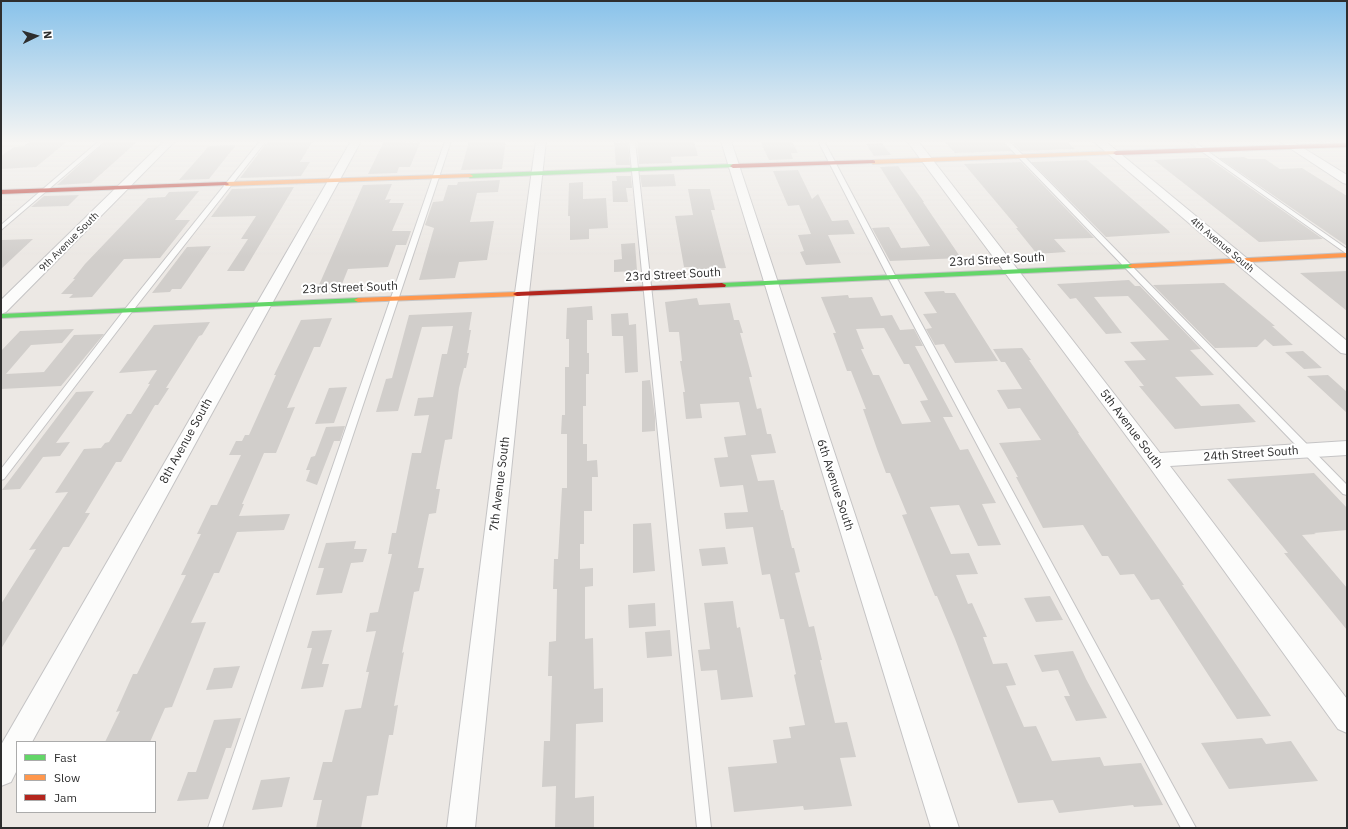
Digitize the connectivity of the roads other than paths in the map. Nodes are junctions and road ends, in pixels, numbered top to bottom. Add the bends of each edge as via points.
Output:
1 (56, 180) edge
2 (131, 180) edge
3 (232, 180) edge
4 (367, 180) edge
5 (435, 180) edge
6 (537, 180) edge
7 (637, 180) edge
8 (738, 180) edge
9 (841, 180) edge
10 (942, 180) edge
11 (1043, 180) edge
12 (1144, 180) edge
13 (1245, 180) edge
14 (333, 181) junction
15 (229, 184) junction
16 (124, 187) junction
17 (44, 190) junction
18 (1, 192) edge
19 (1, 228) edge
20 (1347, 252) edge
21 (1347, 255) edge
22 (1239, 260) junction
23 (1128, 266) junction
24 (1012, 272) junction
25 (892, 277) junction
26 (770, 282) junction
27 (648, 288) junction
28 (522, 293) junction
29 (396, 299) junction
30 (263, 304) junction
31 (1, 310) edge
32 (128, 310) junction
33 (1, 316) edge
34 (1347, 349) edge
35 (1347, 448) edge
36 (1308, 450) junction
37 (1155, 460) junction
38 (1, 476) edge
39 (1347, 491) edge
40 (1347, 720) edge
41 (18, 741) edge
42 (16, 745) edge
43 (1, 772) edge
44 (215, 828) edge
45 (461, 828) edge
46 (704, 828) edge
47 (945, 828) edge
48 (1190, 828) edge

1 - 17 lane
2 - 16 street, 9th Avenue South
3 - 15 lane
4 - 14 street
5 - 29 lane
6 - 28 street, 7th Avenue South
7 - 27 lane
8 - 26 street, 6th Avenue South
9 - 25 lane
10 - 24 street, 5th Avenue South
11 - 23 lane
12 - 22 street, 4th Avenue South
13 - 20 lane
14 - 15 street
14 - 30 street, 8th Avenue South
15 - 16 street
15 - 32 lane
16 - 17 street
16 - 31 street, 9th Avenue South
17 - 18 street
17 - 19 lane
21 - 22 street, 23rd Street South
22 - 23 street, 23rd Street South
22 - 34 street, 4th Avenue South
23 - 24 street, 23rd Street South
23 - 36 lane
24 - 25 street, 23rd Street South
24 - 37 street, 5th Avenue South
25 - 26 street, 23rd Street South
25 - 48 lane
26 - 27 street, 23rd Street South
26 - 47 street, 6th Avenue South
27 - 28 street, 23rd Street South
27 - 46 lane
28 - 29 street, 23rd Street South
28 - 45 street, 7th Avenue South
29 - 30 street, 23rd Street South
29 - 44 lane
30 - 32 street, 23rd Street South
30 - 41 street, 8th Avenue South
32 - 33 street, 23rd Street South
32 - 38 lane
35 - 36 street, 24th Street South
36 - 37 street, 24th Street South
36 - 39 lane
37 - 40 street, 5th Avenue South
42 - 43 street, 8th Avenue South

